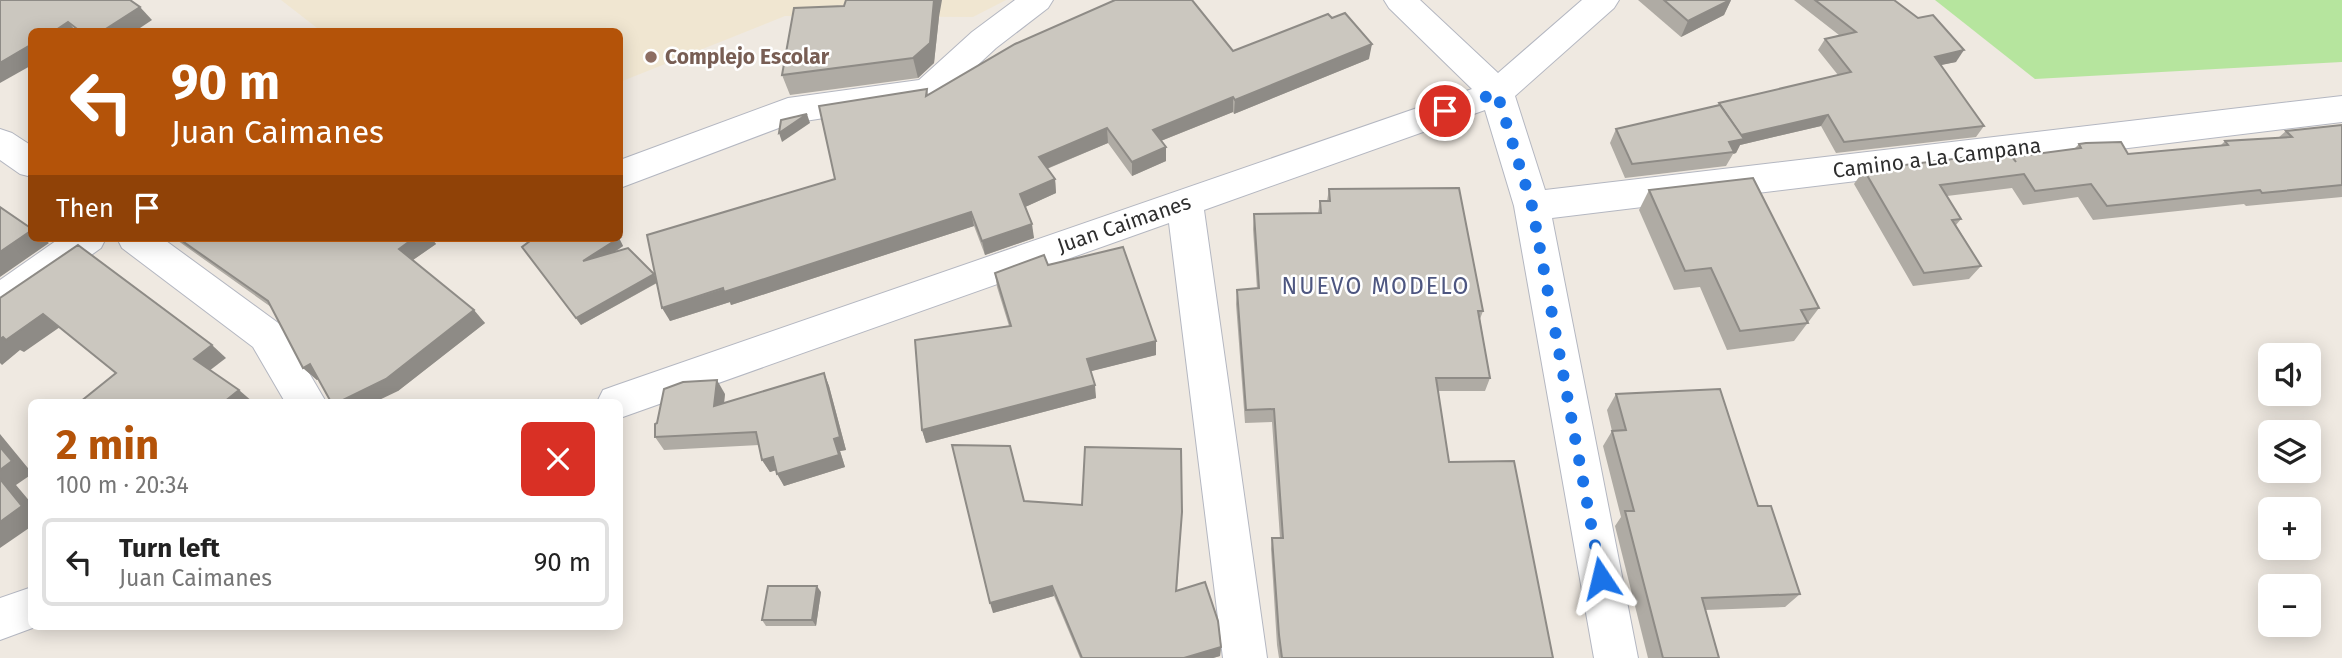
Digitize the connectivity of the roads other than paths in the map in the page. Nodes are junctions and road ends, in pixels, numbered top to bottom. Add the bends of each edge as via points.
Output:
1 (1037, 0) edge
2 (1400, 0) edge
3 (1603, 0) edge
4 (1497, 93) junction
5 (2342, 109) edge
6 (0, 142) edge
7 (28, 161) edge
8 (623, 173) edge
9 (1185, 202) junction
10 (1532, 206) junction
11 (82, 242) edge
12 (140, 242) edge
13 (0, 300) edge
14 (304, 399) edge
15 (623, 400) edge
16 (28, 609) edge
17 (0, 618) edge
18 (1245, 658) edge
19 (1616, 658) edge

1 - 8 street via 928,91 788,111
2 - 4 street
3 - 4 street, Juan Caimanes
4 - 9 street, Juan Caimanes
4 - 10 street
5 - 10 street, Camino a La Campana
6 - 7 street
9 - 15 street, Juan Caimanes
9 - 18 street
10 - 19 street
11 - 13 street
12 - 14 street via 267,336
16 - 17 street

